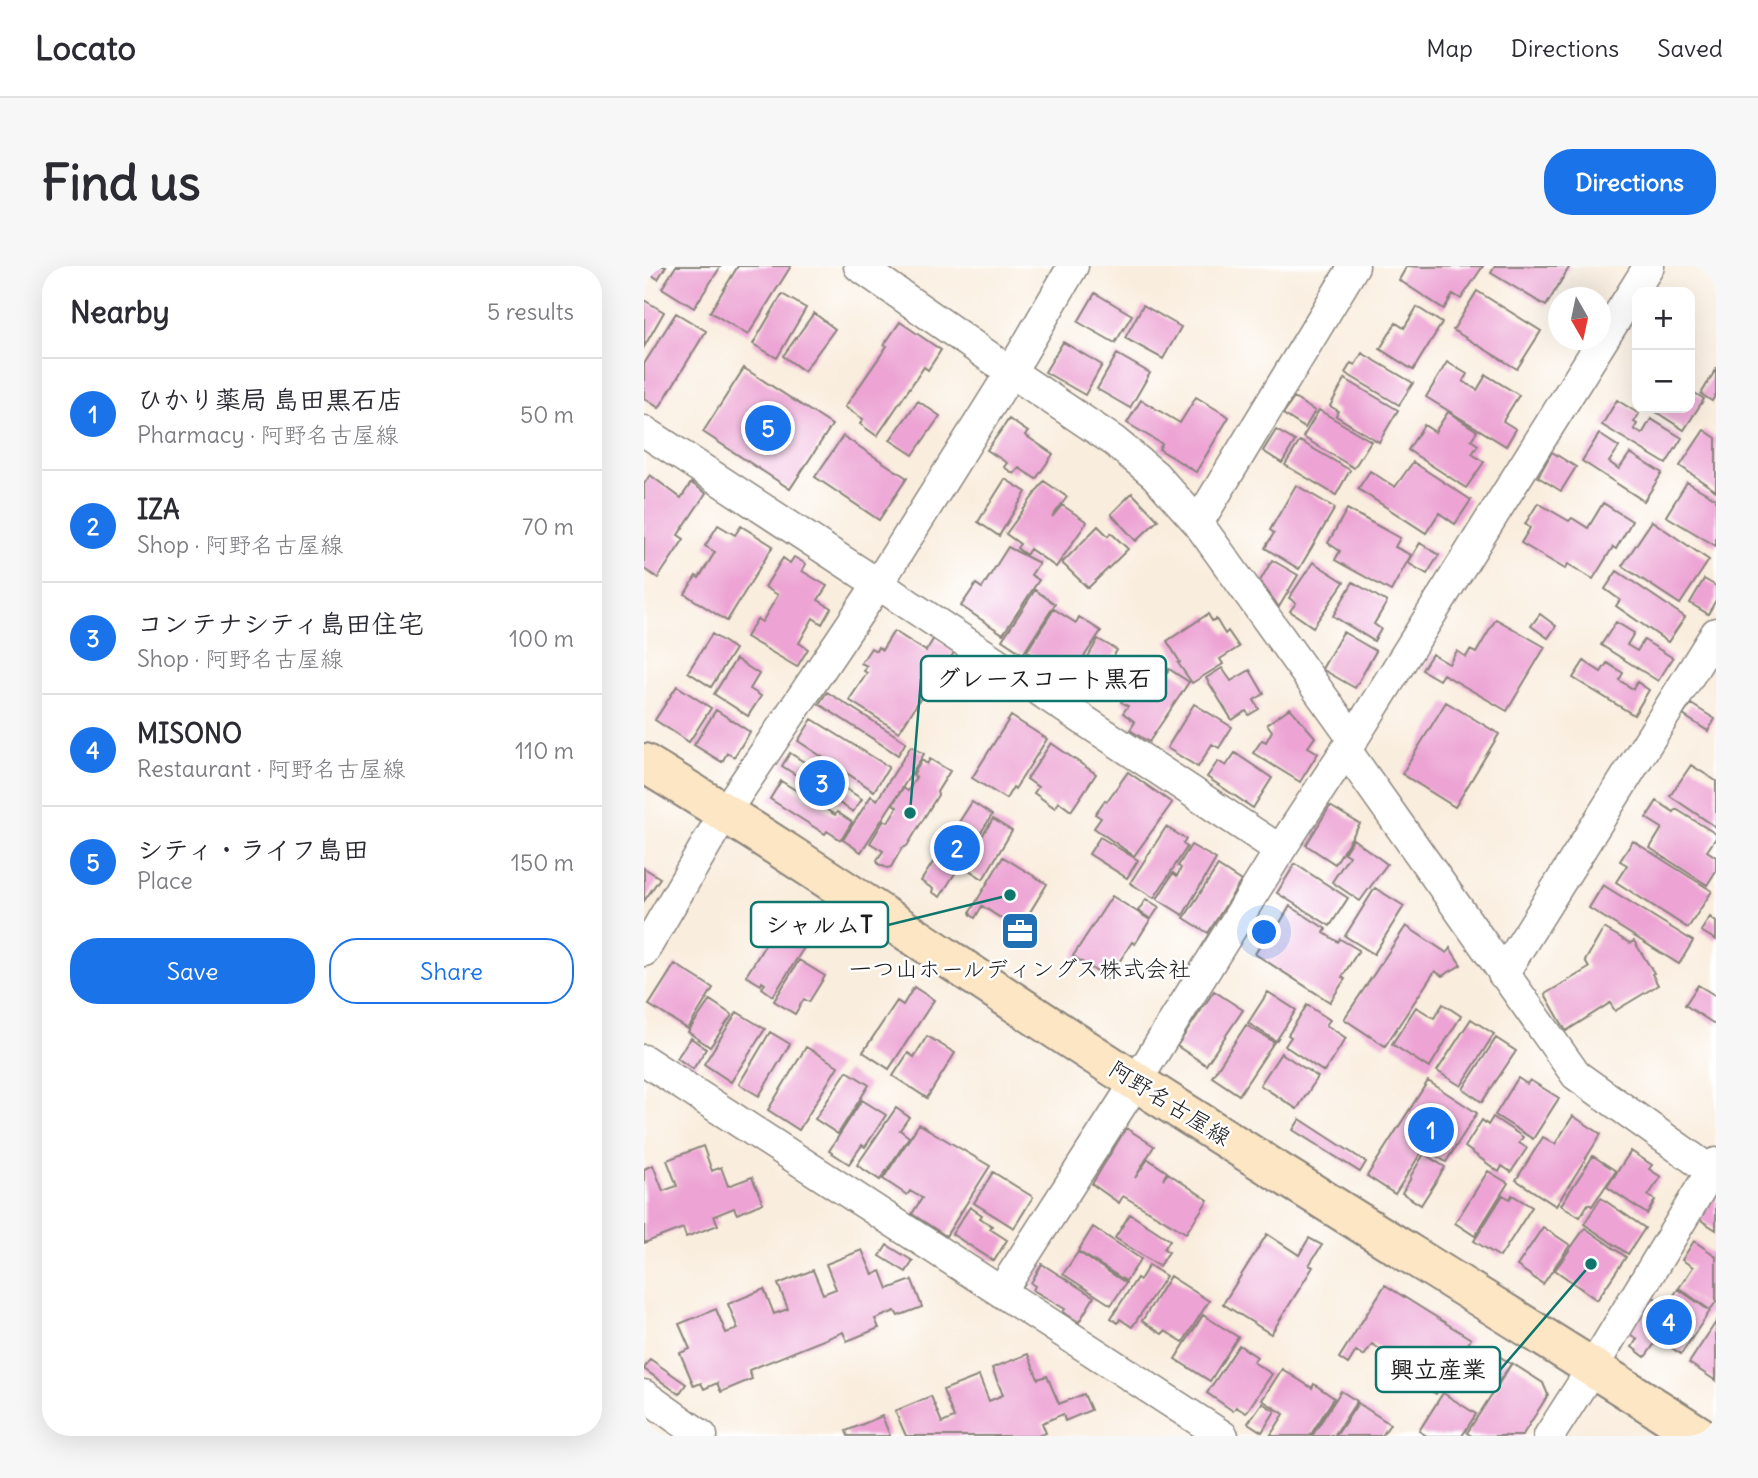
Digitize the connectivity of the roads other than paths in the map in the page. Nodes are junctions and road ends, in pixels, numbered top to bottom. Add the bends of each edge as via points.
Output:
1 (859, 266) edge
2 (1073, 266) edge
3 (1354, 266) edge
4 (1649, 266) edge
5 (1011, 372) junction
6 (644, 431) edge
7 (1199, 523) junction
8 (878, 584) junction
9 (1716, 634) edge
10 (1350, 745) junction
11 (644, 763) edge
12 (725, 812) junction
13 (1280, 850) junction
14 (644, 950) edge
15 (1503, 974) junction
16 (644, 1060) edge
17 (1136, 1082) junction
18 (1714, 1167) edge
19 (1001, 1292) junction
20 (1593, 1367) junction
21 (644, 1395) edge
22 (702, 1436) edge
23 (1223, 1436) edge
24 (1549, 1436) edge
25 (1700, 1436) edge

1 - 5 street
2 - 5 street
3 - 7 street
4 - 10 street
5 - 7 street via 1114,441 1155,474
5 - 8 street
6 - 8 street
7 - 10 street
8 - 12 street
8 - 13 street
9 - 15 street
10 - 13 street
10 - 15 street
11 - 12 main road, 阿野名古屋線
12 - 14 street
12 - 17 main road, 阿野名古屋線
13 - 17 street
15 - 18 street via 1576,1075
16 - 19 street
17 - 19 street
17 - 20 main road, 阿野名古屋線
18 - 20 street
19 - 23 street
20 - 24 street
20 - 25 main road, 阿野名古屋線
21 - 22 street

